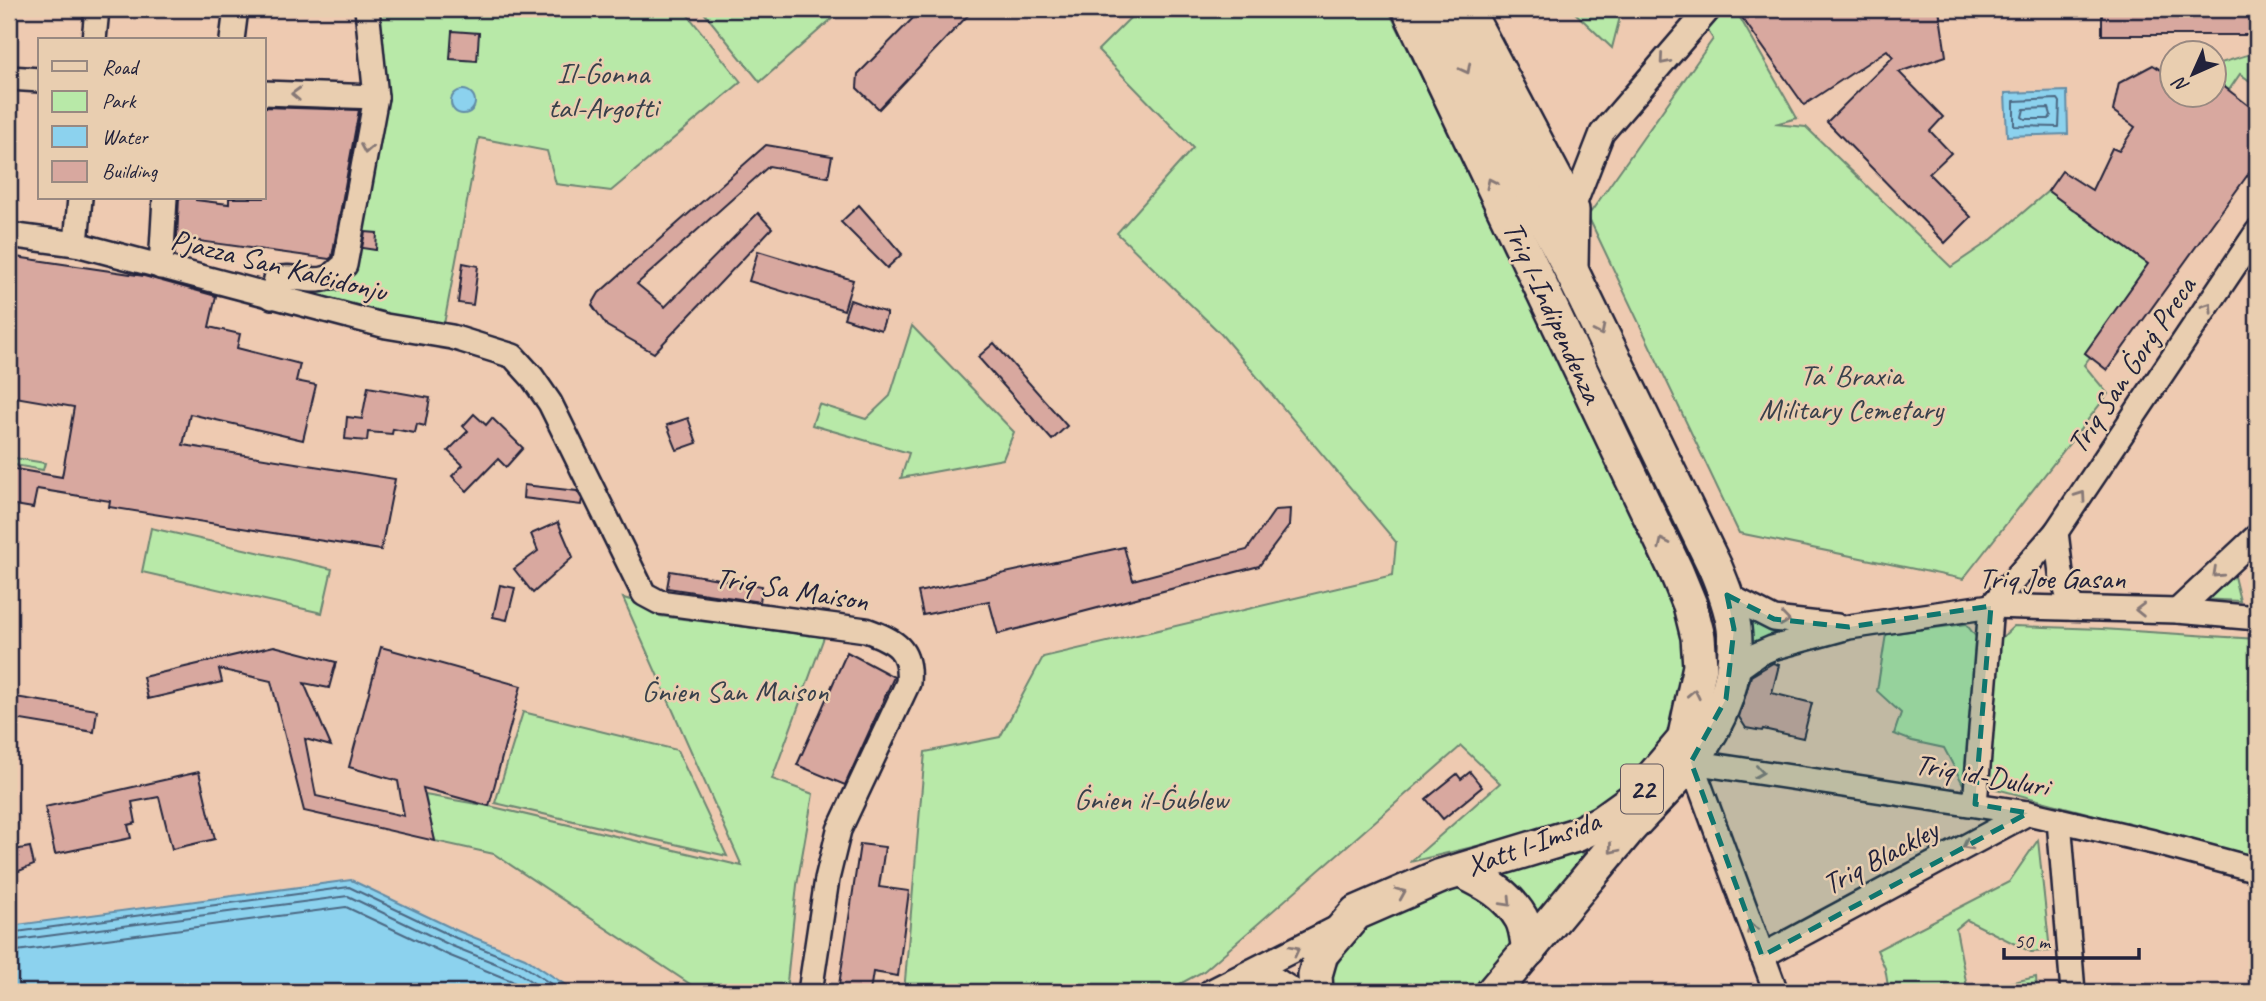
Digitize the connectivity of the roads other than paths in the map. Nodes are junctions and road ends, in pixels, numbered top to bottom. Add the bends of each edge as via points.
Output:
1 (97, 9) edge
2 (236, 9) edge
3 (367, 9) edge
4 (1466, 9) edge
5 (1709, 9) edge
6 (1416, 11) edge
7 (94, 38) edge
8 (232, 38) edge
9 (9, 78) edge
10 (38, 80) edge
11 (266, 93) edge
12 (376, 97) junction
13 (80, 200) edge
14 (165, 200) edge
15 (1572, 210) junction
16 (2257, 232) edge
17 (9, 235) edge
18 (76, 244) junction
19 (2248, 256) edge
20 (161, 267) junction
21 (1571, 270) junction
22 (272, 297) junction
23 (452, 337) joint
24 (2056, 532) junction
25 (2257, 536) edge
26 (1727, 595) junction
27 (1690, 605) joint
28 (1991, 606) junction
29 (2072, 608) junction
30 (2177, 611) junction
31 (2257, 618) edge
32 (1849, 627) junction
33 (1734, 629) joint
34 (1733, 672) junction
35 (1691, 762) junction
36 (1975, 804) junction
37 (2028, 813) junction
38 (2060, 820) junction
39 (2257, 870) edge
40 (1461, 871) junction
41 (1345, 924) junction
42 (1529, 950) junction
43 (1762, 956) junction
44 (1245, 976) junction
45 (810, 992) edge
46 (1210, 992) edge
47 (1295, 992) edge
48 (1316, 992) edge
49 (1493, 992) edge
50 (1776, 992) edge
51 (2073, 992) edge

1 - 7 street
2 - 8 street
3 - 12 street
4 - 15 highway
5 -> 15 street via 1602,133
6 -> 21 highway, Triq l-Indipendenza
27 -> 6 highway, Triq l-Indipendenza
9 - 10 street
12 -> 11 street
12 -> 22 street via 345,265 330,278 276,279
13 - 18 street
14 - 20 street
15 - 21 highway
16 - 19 street, Triq San Ġorġ Preca
17 - 18 street, Pjazza San Kalċidonju
18 - 20 street, Pjazza San Kalċidonju
24 -> 19 street, Triq San Ġorġ Preca
20 - 22 street, Pjazza San Kalċidonju
21 -> 26 highway, Triq l-Indipendenza
22 - 23 street, Pjazza San Kalċidonju via 386,326
23 - 45 street, Triq Sa Maison via 513,356 532,377 550,403 644,594 659,602 866,630 900,646 910,666 908,683 839,830
24 - 28 street, Triq San Ġorġ Preca
24 - 29 street via 2061,573
25 -> 30 street
26 -> 32 street, Triq Joe Gasan via 1774,619
26 - 33 highway, Triq l-Indipendenza
40 -> 27 highway, Xatt l-Imsida / 22 via 1576,835 1634,799 1684,740 1700,666
28 - 29 street, Triq Joe Gasan
28 - 32 street, Triq Joe Gasan
28 - 36 street
30 -> 29 street, Triq Joe Gasan
30 - 31 street, Triq Joe Gasan
32 - 34 street, Triq Joe Gasan via 1772,648
33 - 34 highway, Xatt l-Imsida / 22
34 - 35 highway, Xatt l-Imsida / 22 via 1726,699
35 -> 36 street, Triq id-Duluri
35 -> 42 highway, Xatt l-Imsida / 22
43 -> 35 street
36 - 37 street, Triq id-Duluri
37 - 38 street, Triq id-Duluri
37 -> 43 street, Triq Blackley
38 - 39 street, Triq id-Duluri
38 - 51 street
41 -> 40 highway, Xatt l-Imsida / 22 via 1356,913
40 -> 42 highway via 1486,882 1506,899 1523,920
44 -> 41 street
41 - 48 highway, Xatt l-Imsida / 22 via 1321,954
42 - 49 highway, Xatt l-Imsida / 22
43 - 50 street
44 - 46 street
44 - 47 street via 1276,980

